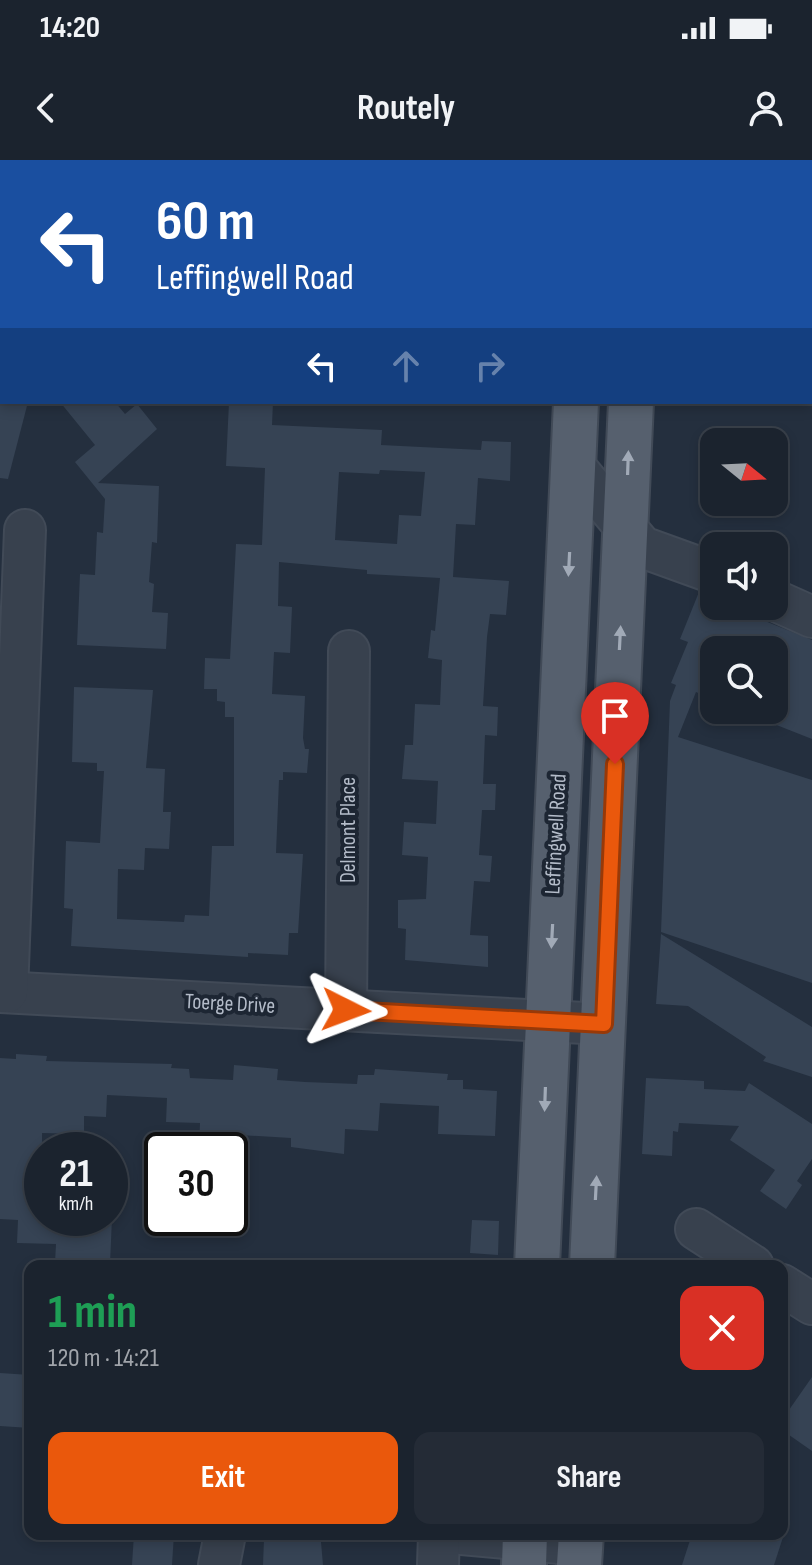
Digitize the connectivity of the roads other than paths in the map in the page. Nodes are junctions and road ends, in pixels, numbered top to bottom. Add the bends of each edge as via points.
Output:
1 (576, 404) edge
2 (631, 404) edge
3 (573, 465) junction
4 (626, 524) junction
5 (25, 530) dead end
6 (700, 568) edge
7 (788, 606) edge
8 (812, 617) edge
9 (349, 651) dead end
10 (8, 668) edge
11 (4, 992) edge
12 (346, 1010) junction
13 (548, 1021) junction
14 (604, 1024) junction
15 (696, 1229) dead end
16 (537, 1260) edge
17 (592, 1260) edge
18 (744, 1260) edge
19 (788, 1289) edge
20 (812, 1304) edge
21 (224, 1540) edge
22 (439, 1540) edge
23 (496, 1540) edge
24 (525, 1545) edge
25 (580, 1548) edge
26 (219, 1565) edge
27 (438, 1565) edge

1 - 3 main road, Leffingwell Road
4 -> 2 main road
3 - 4 street
3 -> 13 main road, Leffingwell Road
4 - 6 street via 642,547
14 -> 4 main road
5 - 10 street
7 - 8 street
9 - 12 street, Delmont Place
10 - 11 street
11 - 12 street, Toerge Drive
12 - 13 street, Toerge Drive
13 - 14 street, Toerge Drive
13 -> 16 main road, Leffingwell Road
17 -> 14 main road
15 - 18 street
19 - 20 street
21 - 26 street
22 - 27 street
23 - 24 street
24 - 25 street

